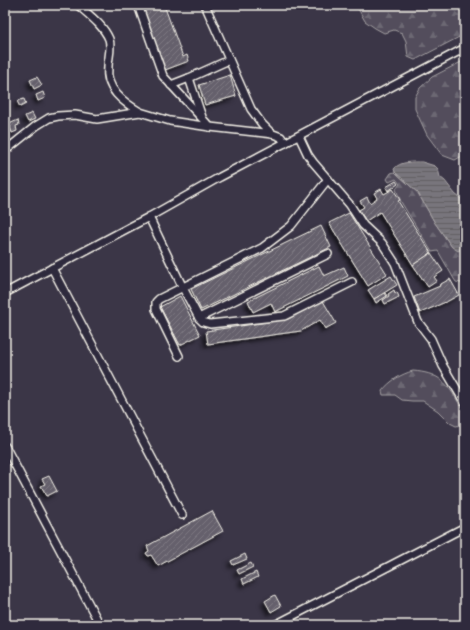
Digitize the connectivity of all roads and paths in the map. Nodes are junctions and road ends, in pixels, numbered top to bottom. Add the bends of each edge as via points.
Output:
1 (78, 5) edge
2 (138, 5) edge
3 (205, 5) edge
4 (465, 48) edge
5 (229, 60) junction
6 (189, 78) junction
7 (171, 85) junction
8 (140, 112) junction
9 (202, 119) junction
10 (210, 127) junction
11 (272, 134) junction
12 (299, 136) junction
13 (285, 143) junction
14 (5, 151) edge
15 (328, 179) junction
16 (149, 217) junction
17 (328, 254) dead end
18 (52, 268) junction
19 (352, 282) dead end
20 (183, 288) junction
21 (5, 292) edge
22 (199, 318) junction
23 (179, 356) dead end
24 (465, 403) edge
25 (5, 446) edge
26 (182, 515) dead end
27 (465, 527) edge
28 (100, 625) edge
29 (275, 625) edge

1 - 8 lane via 101,27 109,41 108,72 112,89
2 - 7 lane via 162,73
3 - 5 lane
4 - 12 lane
5 - 6 lane
5 - 11 lane via 251,109
6 - 7 lane
6 - 9 lane
7 - 9 lane
8 - 10 lane via 170,121
8 - 14 lane via 97,119 68,115 49,118
9 - 10 lane
10 - 11 lane
11 - 13 lane via 281,137
12 - 13 lane
12 - 15 lane via 308,156
13 - 16 lane
15 - 20 lane via 291,226 262,248
15 - 24 lane via 363,225 382,243 395,263 418,322 431,339 443,366
16 - 18 lane
16 - 20 lane
17 - 22 lane
18 - 21 lane
18 - 26 lane
19 - 22 lane via 284,316 218,324 203,322
20 - 22 lane
20 - 23 lane via 159,299 155,306
25 - 28 lane
27 - 29 lane

